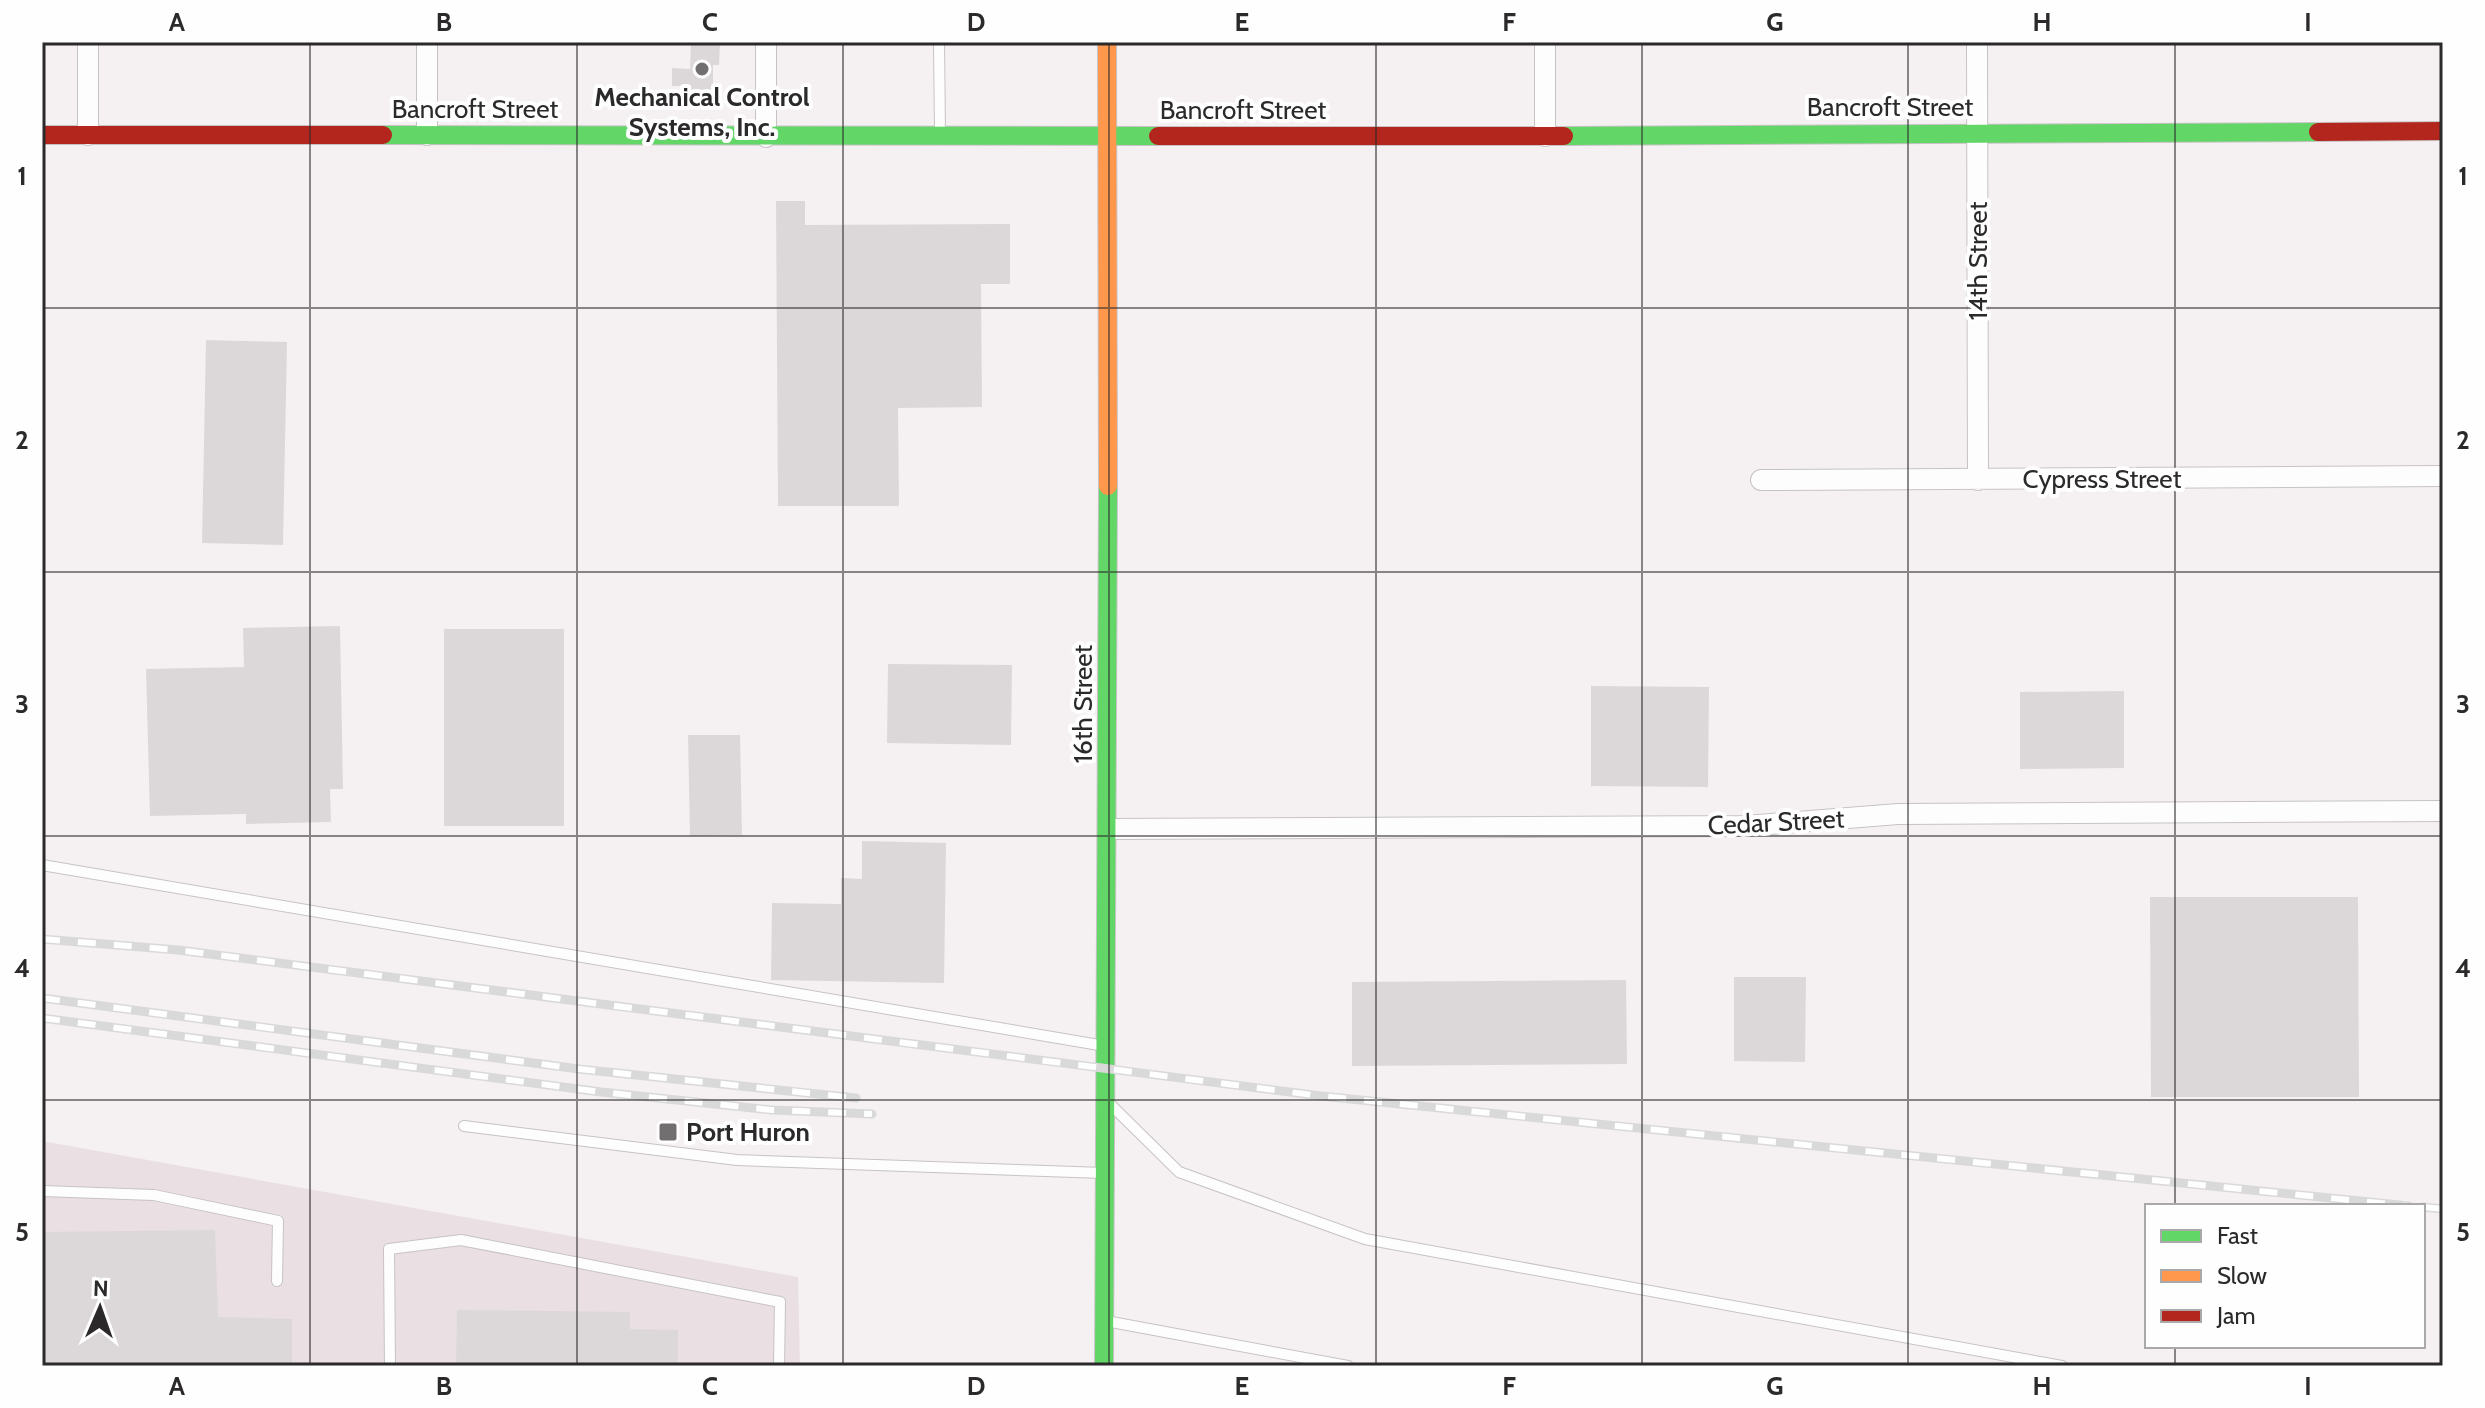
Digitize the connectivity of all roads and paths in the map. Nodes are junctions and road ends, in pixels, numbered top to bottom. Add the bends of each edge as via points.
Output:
1 (88, 42) edge
2 (427, 42) edge
3 (766, 42) edge
4 (939, 42) edge
5 (1107, 42) edge
6 (1545, 42) edge
7 (1977, 42) edge
8 (2443, 131) edge
9 (1978, 132) junction
10 (42, 135) edge
11 (88, 135) junction
12 (427, 135) junction
13 (940, 136) junction
14 (1108, 136) junction
15 (1545, 136) junction
16 (766, 137) junction
17 (2443, 476) edge
18 (1761, 480) dead end
19 (1978, 480) junction
20 (2443, 811) edge
21 (1109, 829) junction
22 (42, 865) edge
23 (1108, 1047) junction
24 (1107, 1102) junction
25 (464, 1126) dead end
26 (1106, 1173) junction
27 (42, 1191) edge
28 (277, 1281) dead end
29 (1104, 1321) junction
30 (390, 1366) edge
31 (779, 1366) edge
32 (1104, 1366) edge
33 (1348, 1366) edge
34 (2062, 1366) edge

1 - 11 street
2 - 12 street
3 - 16 street
4 - 13 lane
5 - 14 street, 16th Street
6 - 15 street
7 - 9 street, 14th Street
8 - 9 street, Bancroft Street
9 - 15 street, Bancroft Street
9 - 19 street, 14th Street
10 - 11 street, Bancroft Street
11 - 12 street, Bancroft Street
12 - 16 street, Bancroft Street
13 - 14 street, Bancroft Street
13 - 16 street, Bancroft Street
14 - 15 street, Bancroft Street
14 - 21 street, 16th Street
17 - 19 street, Cypress Street
18 - 19 street, Cypress Street
20 - 21 street, Cedar Street via 1898,814 1745,826
21 - 23 street, 16th Street
22 - 23 lane
23 - 24 street, 16th Street
24 - 26 street, 16th Street
24 - 34 lane via 1179,1172 1365,1239
25 - 26 lane via 737,1160
26 - 29 street, 16th Street
27 - 28 lane via 154,1195 278,1221
29 - 32 street, 16th Street
29 - 33 lane
30 - 31 lane via 389,1249 461,1240 780,1302

